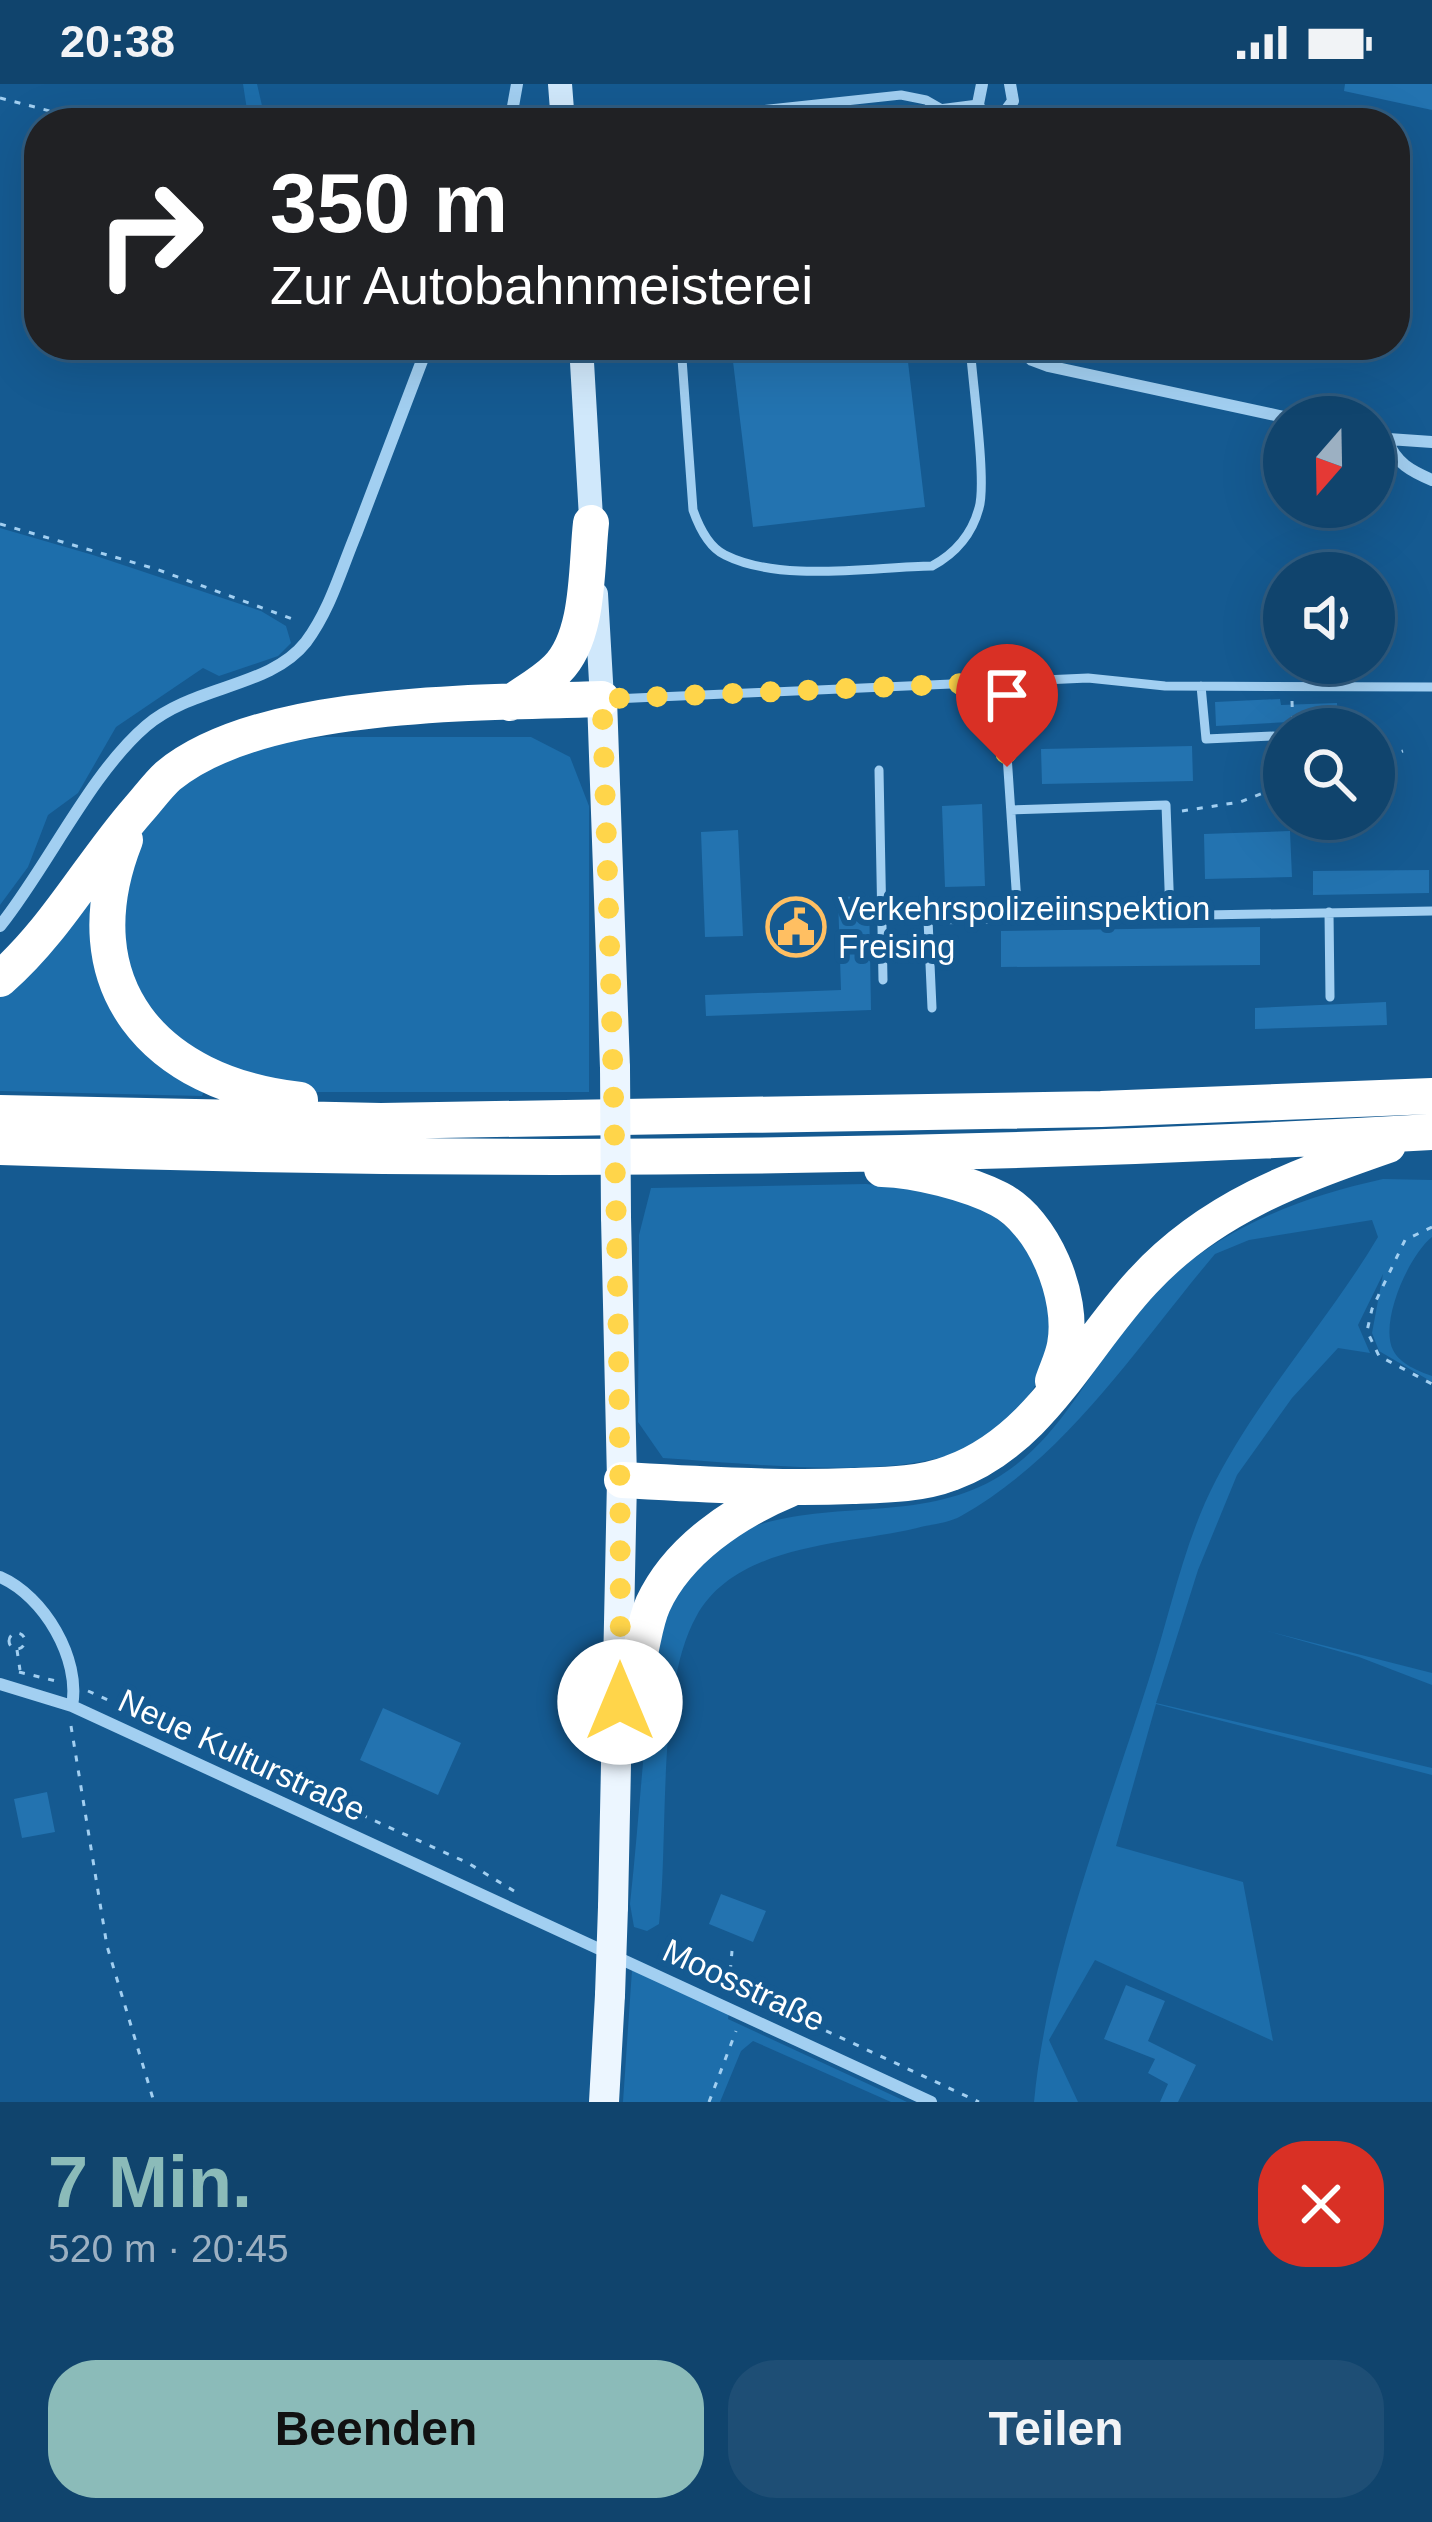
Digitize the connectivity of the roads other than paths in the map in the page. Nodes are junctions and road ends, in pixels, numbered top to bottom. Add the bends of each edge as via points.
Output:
1 (982, 84) edge
2 (977, 104) junction
3 (780, 108) edge
4 (940, 108) joint
5 (979, 108) edge
6 (422, 360) edge
7 (582, 360) edge
8 (682, 360) edge
9 (971, 360) edge
10 (1032, 360) edge
11 (1263, 412) edge
12 (1395, 441) edge
13 (1432, 442) edge
14 (1395, 457) edge
15 (1432, 480) edge
16 (591, 523) junction
17 (1001, 682) junction
18 (1201, 686) junction
19 (1432, 687) edge
20 (602, 699) junction
21 (510, 703) junction
22 (1263, 736) edge
23 (879, 770) dead end
24 (1011, 811) junction
25 (135, 814) junction
26 (1432, 911) edge
27 (1329, 913) junction
28 (1170, 916) junction
29 (1018, 918) junction
30 (0, 926) edge
31 (0, 979) edge
32 (883, 980) dead end
33 (1330, 997) dead end
34 (932, 1008) dead end
35 (0, 1113) edge
36 (382, 1120) junction
37 (1430, 1120) edge
38 (0, 1148) edge
39 (814, 1156) junction
40 (1047, 1401) junction
41 (622, 1480) junction
42 (791, 1488) junction
43 (0, 1577) edge
44 (0, 1684) edge
45 (620, 1702) junction
46 (72, 1706) junction
47 (535, 1916) joint
48 (604, 2102) edge
49 (931, 2102) edge

1 - 2 street
2 - 4 lane
2 - 5 street
3 - 4 lane via 901,95
6 - 30 street via 316,627 277,668 174,706 131,740
7 - 16 main road
8 - 9 lane via 699,530 721,554 766,571 932,566 951,556 981,503
10 - 11 street
12 - 13 street
14 - 15 street
16 - 20 main road
16 - 21 highway via 568,656
17 - 18 lane
17 - 20 lane
17 - 24 lane
18 - 19 lane
18 - 22 lane via 1207,739
20 - 21 highway
20 - 41 main road, bridge
21 - 25 highway via 275,726 202,752
23 - 32 lane
24 - 28 lane via 1166,805
24 - 29 lane
25 - 31 highway via 56,921
25 - 36 highway via 108,892 108,935 113,971 138,1019 171,1055 219,1082 341,1104
26 - 27 lane
27 - 28 lane
27 - 33 lane
28 - 29 lane
29 - 34 lane via 928,920
35 - 36 highway
36 - 37 highway via 1101,1109
37 - 39 highway
37 - 40 highway via 1216,1216 1143,1280
38 - 39 highway
39 - 40 highway via 848,1168 910,1170 1002,1200 1041,1239 1064,1289 1066,1343
40 - 42 highway via 1004,1448 950,1474
41 - 42 highway
41 - 45 main road
42 - 45 highway via 750,1505 680,1564 653,1603
43 - 46 street, Neue Kulturstraße via 32,1595 51,1618 76,1686
44 - 46 street
45 - 48 main road, bridge
46 - 47 street, Neue Kulturstraße
47 - 49 street, Moosstraße

